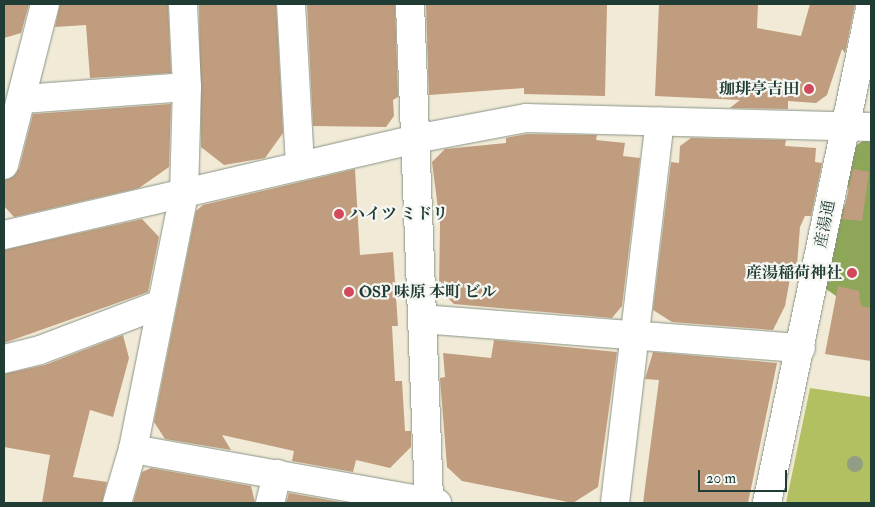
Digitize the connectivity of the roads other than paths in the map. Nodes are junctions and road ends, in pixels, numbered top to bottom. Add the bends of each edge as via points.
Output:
1 (45, 4) edge
2 (183, 4) edge
3 (291, 4) edge
4 (410, 4) edge
5 (871, 4) edge
6 (187, 87) junction
7 (23, 99) junction
8 (660, 122) junction
9 (858, 125) edge
10 (415, 139) junction
11 (4, 165) edge
12 (300, 166) junction
13 (184, 194) junction
14 (4, 235) edge
15 (161, 304) junction
16 (422, 319) junction
17 (635, 337) junction
18 (801, 348) junction
19 (4, 359) edge
20 (133, 450) junction
21 (277, 474) junction
22 (117, 503) edge
23 (270, 503) edge
24 (432, 503) edge
25 (616, 503) edge
26 (767, 503) edge

1 - 7 street
2 - 6 street
3 - 12 street
4 - 10 street
5 - 9 street, 産湯通
6 - 7 street
6 - 13 street
7 - 11 street
8 - 9 street
8 - 10 street via 526,118
8 - 17 street
9 - 18 street, 産湯通
10 - 12 street
10 - 16 street
12 - 13 street
13 - 14 street
13 - 15 street
15 - 19 street via 40,350
15 - 20 street
16 - 17 street
16 - 24 street
17 - 18 street
17 - 25 street
18 - 26 street, 産湯通
20 - 21 street
20 - 22 street
21 - 23 street
21 - 24 street

